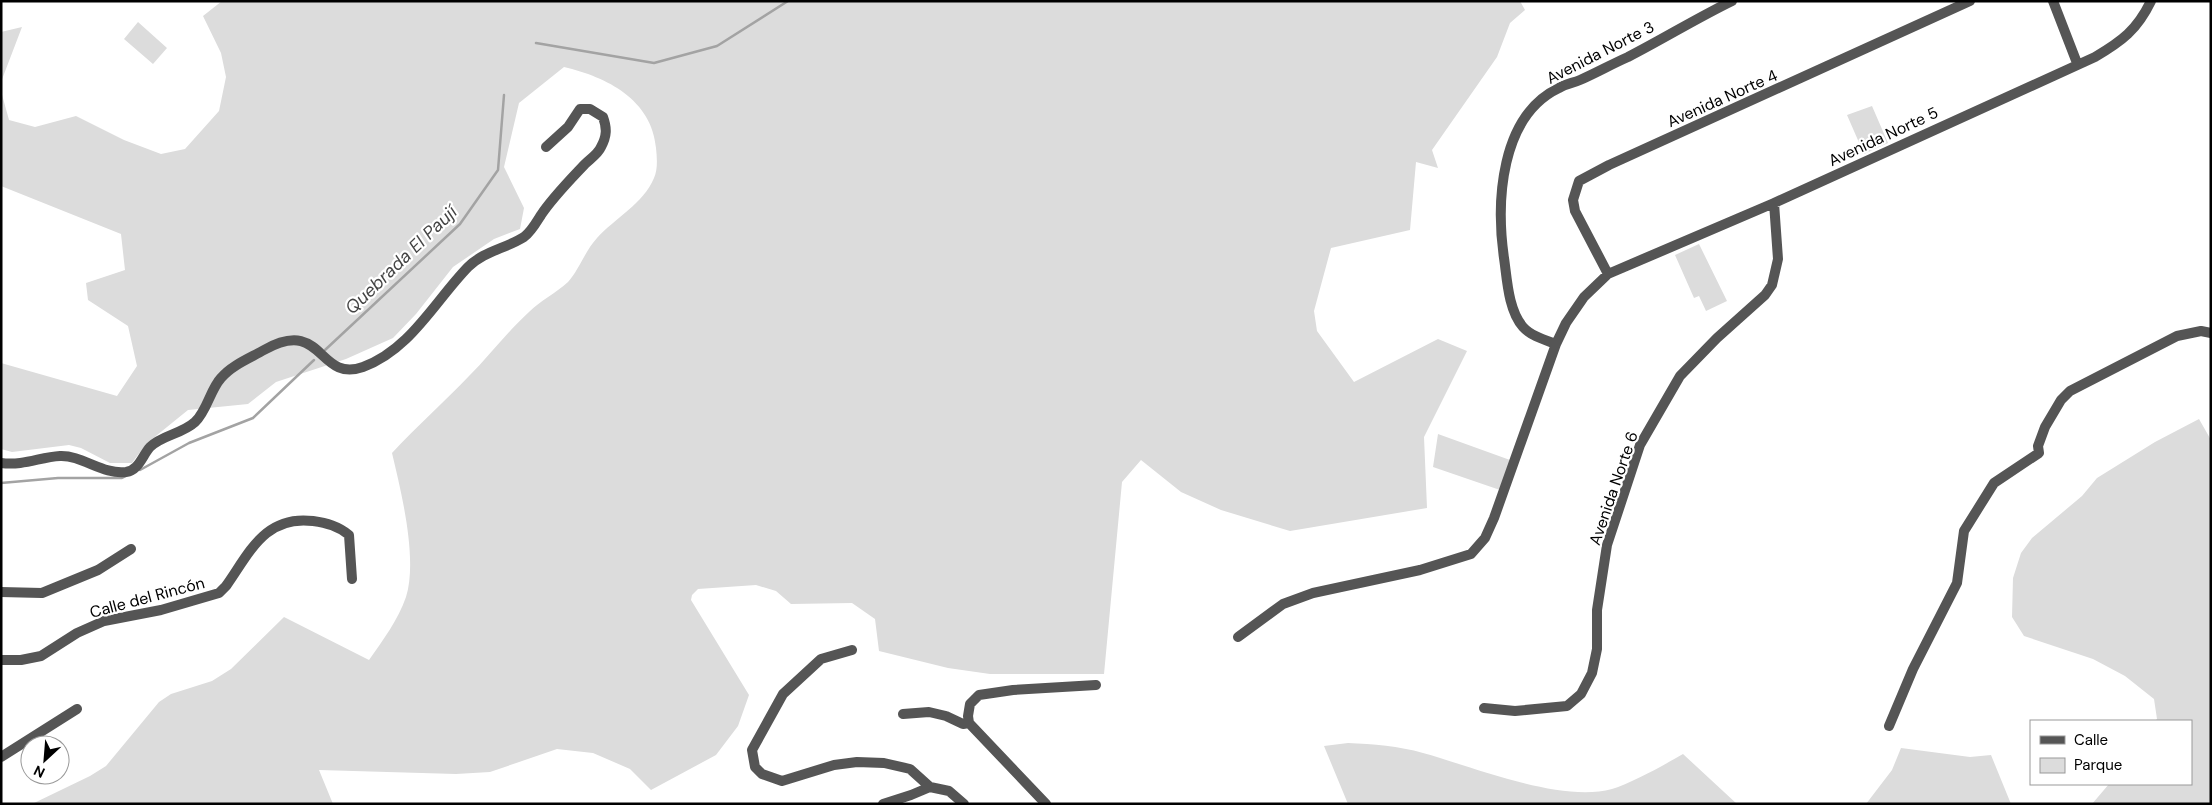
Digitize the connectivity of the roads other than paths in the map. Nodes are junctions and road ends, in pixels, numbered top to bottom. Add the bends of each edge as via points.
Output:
1 (1732, 1) edge
2 (1970, 1) edge
3 (2054, 1) edge
4 (2151, 1) edge
5 (2077, 63) junction
6 (546, 146) dead end
7 (1774, 203) junction
8 (1608, 274) junction
9 (2211, 333) edge
10 (1556, 344) junction
11 (1, 463) edge
12 (131, 549) dead end
13 (352, 579) dead end
14 (1, 592) edge
15 (1238, 637) dead end
16 (852, 650) dead end
17 (1, 660) edge
18 (1096, 685) dead end
19 (1484, 708) dead end
20 (77, 709) dead end
21 (903, 714) dead end
22 (969, 723) junction
23 (1889, 726) dead end
24 (1, 757) edge
25 (930, 786) junction
26 (883, 804) edge
27 (964, 804) edge
28 (1046, 804) edge

1 - 10 street, Avenida Norte 3 via 1638,52 1558,88 1530,110 1513,140 1500,188 1499,226 1510,293 1517,318 1524,328
2 - 8 street, Avenida Norte 4 via 1579,181 1573,200 1575,211
3 - 5 street
4 - 5 street, Avenida Norte 5 via 2144,16 2125,39
5 - 7 street, Avenida Norte 5
6 - 11 street via 568,127 580,109 590,109 603,116 606,136 601,149 542,213 533,228 524,237 479,257 435,308 382,359 360,368 340,368 330,364 311,344 300,340 283,341 242,362 220,378 197,420 150,447 134,469 116,471 61,456 18,464
7 - 8 street, Avenida Norte 5
7 - 19 street, Avenida Norte 6 via 1778,259 1772,285 1680,376 1640,445 1607,544 1597,610 1597,649 1592,673 1582,694 1567,706 1515,711
8 - 10 street via 1584,297
9 - 23 street via 2177,336 2083,383 2061,400 2045,426 2039,453 1994,483 1964,531 1957,582 1913,669
10 - 15 street via 1494,518 1485,538 1471,554 1420,570 1313,592 1283,604
12 - 14 street via 98,570 42,592
13 - 17 street, Calle del Rincón via 349,535 339,527 299,520 277,524 260,537 218,593 161,610 104,621 77,633 41,656
16 - 25 street via 821,659 783,694 752,750 755,767 762,774 782,781 834,765 884,762 910,769
18 - 22 street via 979,695 970,704
20 - 24 street
21 - 22 street via 929,712 962,724
22 - 28 street
25 - 26 street
25 - 27 street via 949,791

